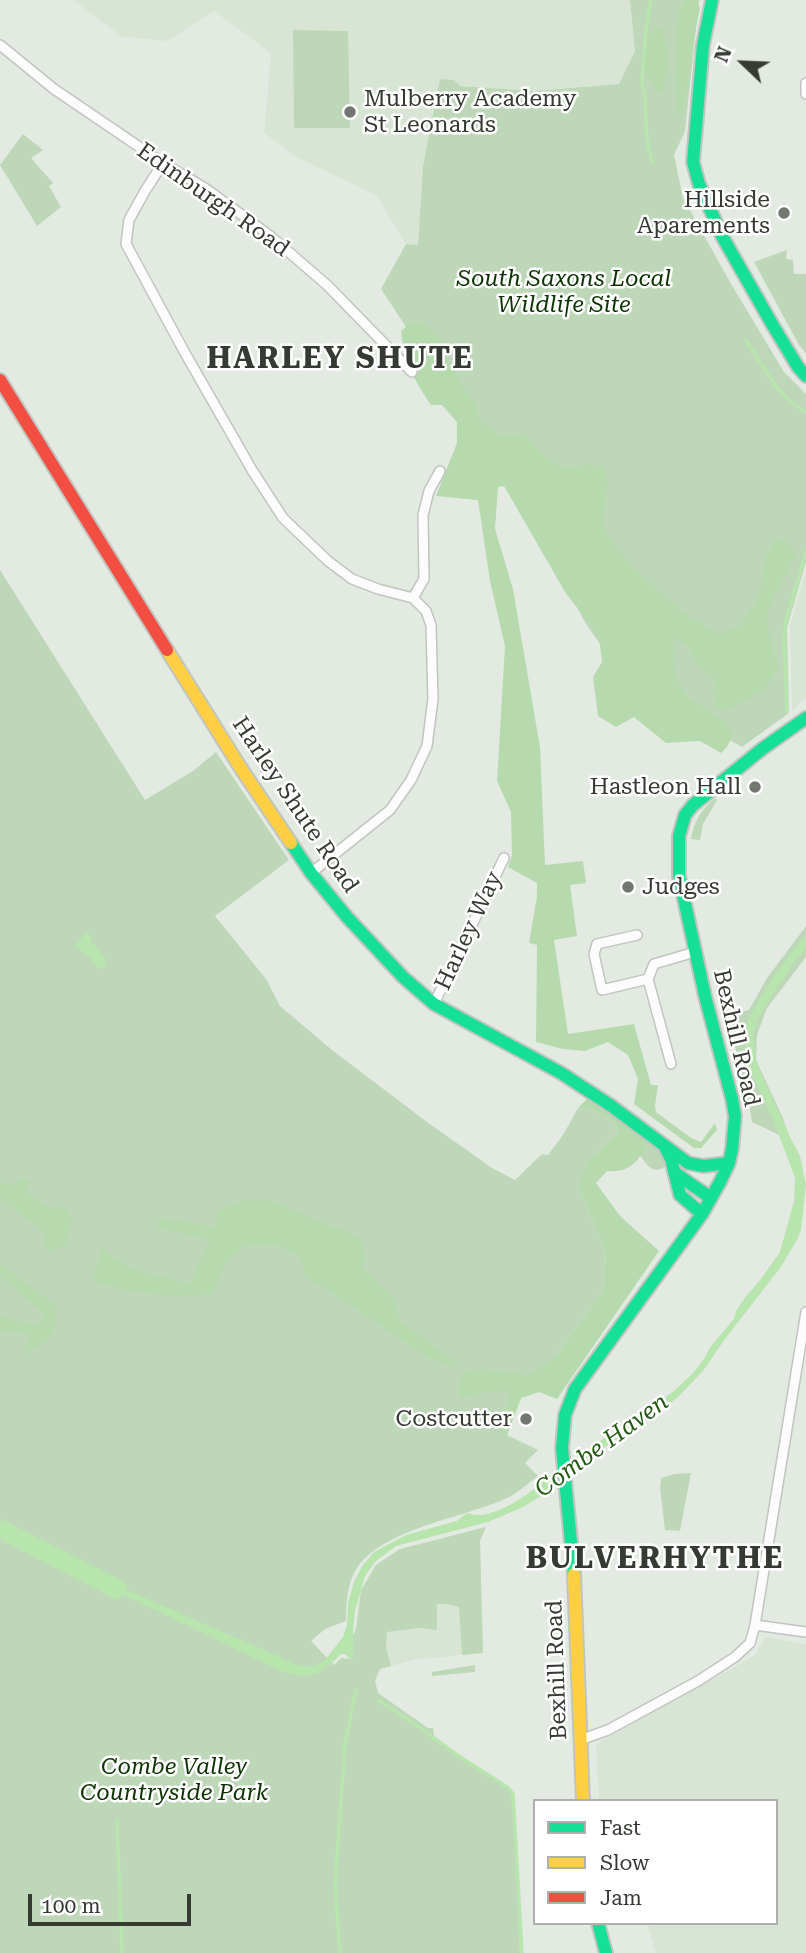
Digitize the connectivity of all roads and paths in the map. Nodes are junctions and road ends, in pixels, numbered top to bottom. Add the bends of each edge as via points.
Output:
1 (712, 0) edge
2 (0, 45) edge
3 (806, 83) edge
4 (806, 94) edge
5 (163, 163) junction
6 (412, 372) dead end
7 (806, 376) edge
8 (0, 380) edge
9 (440, 471) dead end
10 (413, 598) junction
11 (806, 718) edge
12 (504, 858) dead end
13 (311, 873) junction
14 (637, 934) dead end
15 (695, 952) junction
16 (648, 979) junction
17 (434, 1004) junction
18 (671, 1064) dead end
19 (665, 1147) junction
20 (729, 1163) junction
21 (675, 1173) junction
22 (711, 1198) junction
23 (702, 1214) junction
24 (806, 1312) edge
25 (755, 1625) junction
26 (806, 1632) edge
27 (580, 1740) junction
28 (583, 1799) edge
29 (599, 1925) edge
30 (606, 1953) edge

1 - 7 main road via 703,45 693,162 722,236
2 - 5 street, Edinburgh Road via 54,89
3 - 4 street
5 - 6 street, Edinburgh Road via 208,190 288,251
5 - 10 street via 129,220 126,244 252,470 283,518 328,561 352,579
8 - 13 main road, Harley Shute Road
9 - 10 street via 423,515 424,579
10 - 13 street via 426,611 431,625 433,699 427,746 390,810
11 - 15 main road, Bexhill Road via 704,795 685,815 679,836 679,876
12 - 17 street, Harley Way
13 - 17 main road, Harley Shute Road via 403,977
14 - 16 street via 597,944 594,954 603,990
15 - 16 street via 654,964
15 - 20 main road, Bexhill Road via 735,1116
16 - 18 street
17 - 19 main road, Harley Shute Road via 561,1073
19 - 20 main road, Harley Shute Road via 696,1166
19 - 21 main road, Harley Shute Road
20 - 22 main road, Bexhill Road
21 - 22 main road
21 - 23 main road, Harley Shute Road via 680,1195
22 - 23 main road, Bexhill Road
23 - 27 main road, Bexhill Road via 575,1389 565,1415 562,1448 576,1591
24 - 25 street
25 - 26 street
25 - 27 street via 750,1643 740,1653 698,1681 608,1730
27 - 28 main road, Bexhill Road
29 - 30 main road

